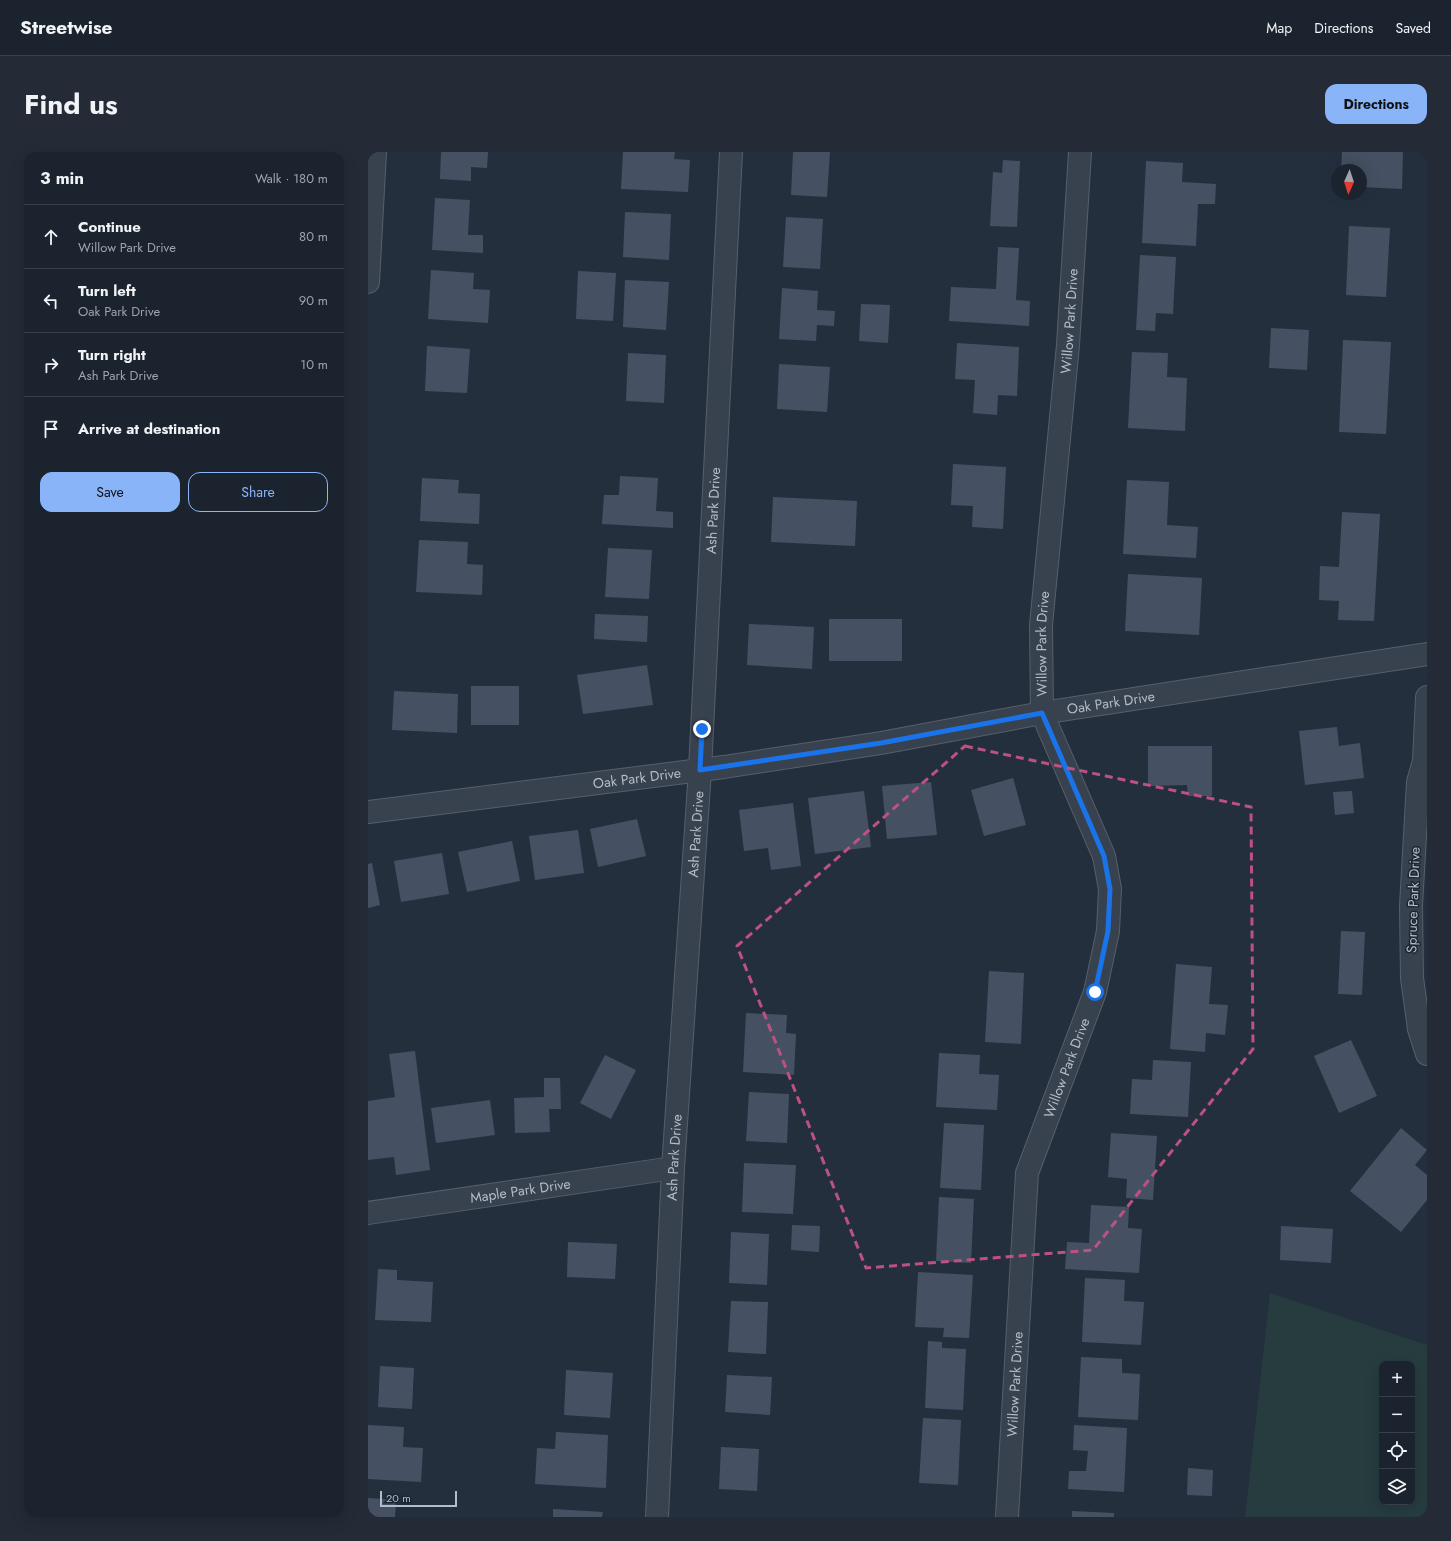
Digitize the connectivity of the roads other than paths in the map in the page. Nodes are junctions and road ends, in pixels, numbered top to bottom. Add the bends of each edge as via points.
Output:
1 (375, 152) edge
2 (731, 152) edge
3 (1080, 152) edge
4 (368, 282) edge
5 (1427, 654) edge
6 (1427, 697) edge
7 (1042, 713) junction
8 (700, 770) junction
9 (368, 812) edge
10 (1427, 1054) edge
11 (673, 1168) junction
12 (368, 1213) edge
13 (657, 1517) edge
14 (1007, 1517) edge

1 - 4 street
2 - 8 street, Ash Park Drive
3 - 7 street, Willow Park Drive via 1068,345 1041,625
5 - 7 street, Oak Park Drive
6 - 10 street, Spruce Park Drive via 1424,760 1418,782 1411,906 1412,978 1418,1029
7 - 8 street, Oak Park Drive via 881,743
7 - 14 street, Willow Park Drive via 1104,856 1110,896 1108,931 1095,992 1026,1173
8 - 9 street, Oak Park Drive
8 - 11 street, Ash Park Drive
11 - 12 street, Maple Park Drive
11 - 13 street, Ash Park Drive

